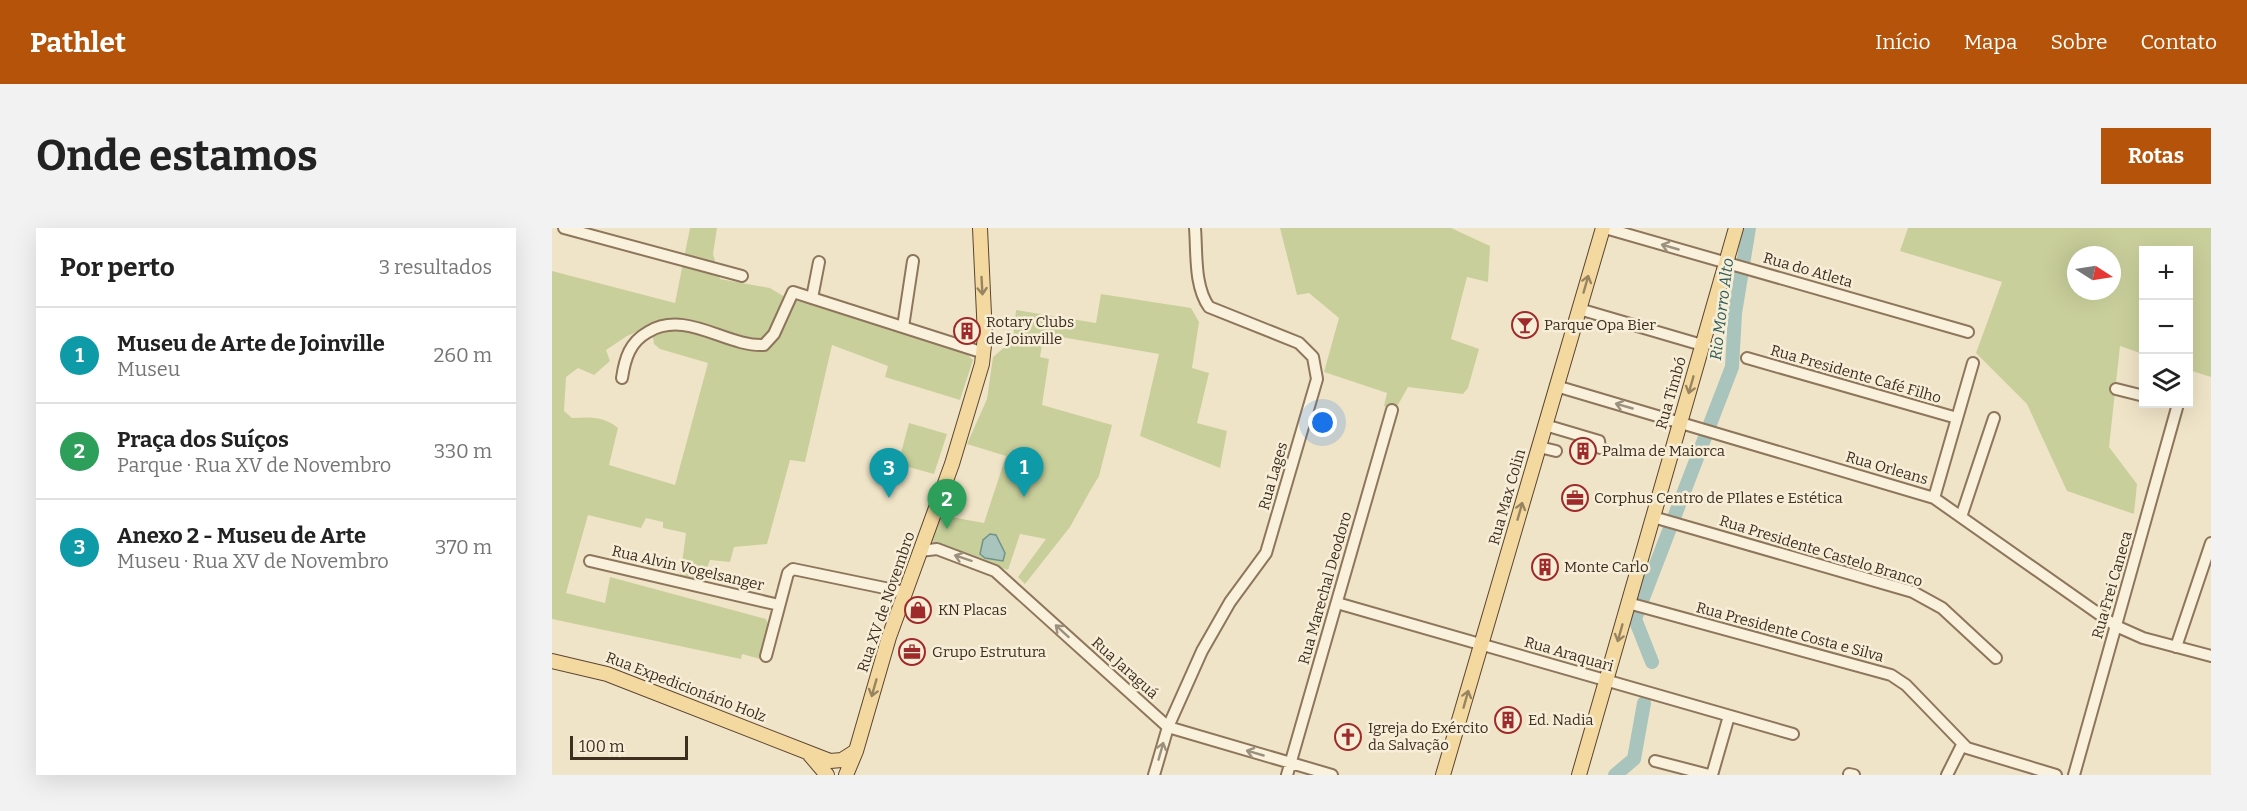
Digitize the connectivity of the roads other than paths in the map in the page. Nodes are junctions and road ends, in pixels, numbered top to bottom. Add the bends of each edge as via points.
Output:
1 (564, 228) edge
2 (980, 228) edge
3 (1196, 228) edge
4 (1604, 228) edge
5 (1736, 228) edge
6 (913, 261) dead end
7 (819, 262) dead end
8 (1729, 264) junction
9 (742, 276) dead end
10 (812, 298) junction
11 (1579, 309) junction
12 (903, 327) junction
13 (1968, 332) dead end
14 (1702, 345) junction
15 (984, 353) junction
16 (1747, 358) dead end
17 (1973, 363) dead end
18 (622, 378) dead end
19 (1557, 386) junction
20 (2116, 389) dead end
21 (2139, 395) edge
22 (2174, 408) edge
23 (1392, 410) dead end
24 (1957, 418) junction
25 (1994, 418) dead end
26 (1680, 423) junction
27 (1545, 425) junction
28 (1539, 447) junction
29 (1600, 447) dead end
30 (1556, 451) dead end
31 (1934, 498) junction
32 (1961, 517) junction
33 (1658, 519) junction
34 (2211, 543) edge
35 (920, 551) junction
36 (590, 561) dead end
37 (2211, 561) edge
38 (904, 592) junction
39 (1337, 603) junction
40 (1631, 604) junction
41 (779, 605) junction
42 (2116, 626) junction
43 (1481, 645) junction
44 (2179, 648) junction
45 (766, 656) dead end
46 (2211, 656) edge
47 (1996, 658) dead end
48 (552, 661) edge
49 (1606, 680) junction
50 (1729, 716) junction
51 (1168, 727) junction
52 (1793, 734) dead end
53 (1962, 745) junction
54 (856, 751) junction
55 (806, 752) junction
56 (1655, 761) dead end
57 (1291, 763) junction
58 (827, 775) edge
59 (846, 775) edge
60 (1154, 775) edge
61 (1287, 775) edge
62 (1332, 775) edge
63 (1443, 775) edge
64 (1579, 775) edge
65 (1710, 775) edge
66 (1947, 775) edge
67 (2056, 775) edge
68 (2074, 775) edge

1 - 9 street
2 -> 15 main road, Rua XV de Novembro
3 - 51 street, Rua Lages via 1198,276 1209,307 1299,343 1313,357 1317,379 1266,553 1218,621
8 -> 4 street, Rua do Atleta
11 -> 4 main road, Rua Max Colin
5 - 8 main road, Rua Timbó
6 - 12 street
7 - 10 street
8 - 13 street, Rua do Atleta
8 - 14 main road, Rua Timbó
10 - 12 street
10 - 18 street via 793,292 774,334 764,345 665,324 633,344 626,355
11 - 14 street
11 - 19 main road, Rua Max Colin
12 - 15 street
14 -> 26 main road, Rua Timbó
15 - 35 main road, Rua XV de Novembro via 952,464
16 - 24 street, Rua Presidente Café Filho
17 - 24 street
26 -> 19 street, Rua Orleans
19 - 27 main road, Rua Max Colin
20 - 21 street
22 - 42 street, Rua Frei Caneca
23 - 39 street, Rua Marechal Deodoro
24 - 31 street
25 - 32 street
26 - 31 street, Rua Orleans
26 - 33 main road, Rua Timbó
27 - 28 main road, Rua Max Colin
27 - 29 street via 1599,441
28 - 30 street
43 -> 28 main road, Rua Max Colin
31 - 32 street, Rua Orleans
32 - 42 street, Rua Orleans
33 - 40 main road, Rua Timbó
33 - 47 street, Rua Presidente Castelo Branco via 1913,592 1942,608
34 - 44 street
35 - 38 main road, Rua XV de Novembro
51 -> 35 street, Rua Jaraguá via 996,571 937,549
36 - 41 street, Rua Alvin Vogelsanger
37 - 44 street
38 - 41 street via 793,569 788,573
38 -> 54 main road, Rua XV de Novembro
39 - 43 street, Rua Araquari
39 - 57 street, Rua Marechal Deodoro
40 -> 49 main road, Rua Timbó
40 - 53 street, Rua Presidente Costa e Silva via 1892,675
41 - 45 street
42 - 44 street, Rua Orleans
42 - 68 street, Rua Frei Caneca
43 - 49 street, Rua Araquari
63 -> 43 main road, Rua Max Colin
44 - 46 street, Rua Orleans
48 - 55 main road, Rua Expedicionário Holz via 608,674
49 - 50 street, Rua Araquari
49 - 64 main road, Rua Timbó
50 - 52 street, Rua Araquari
50 - 65 street
57 -> 51 street, Rua Jaraguá
60 -> 51 street, Rua Lages
53 - 66 street
53 - 67 street, Rua Presidente Costa e Silva
54 - 55 main road, Rua Expedicionário Holz via 836,762
54 - 59 main road, Rua XV de Novembro
55 - 58 main road, Rua Expedicionário Holz
56 - 65 street
57 - 61 street, Rua Marechal Deodoro
57 - 62 street, Rua Jaraguá

